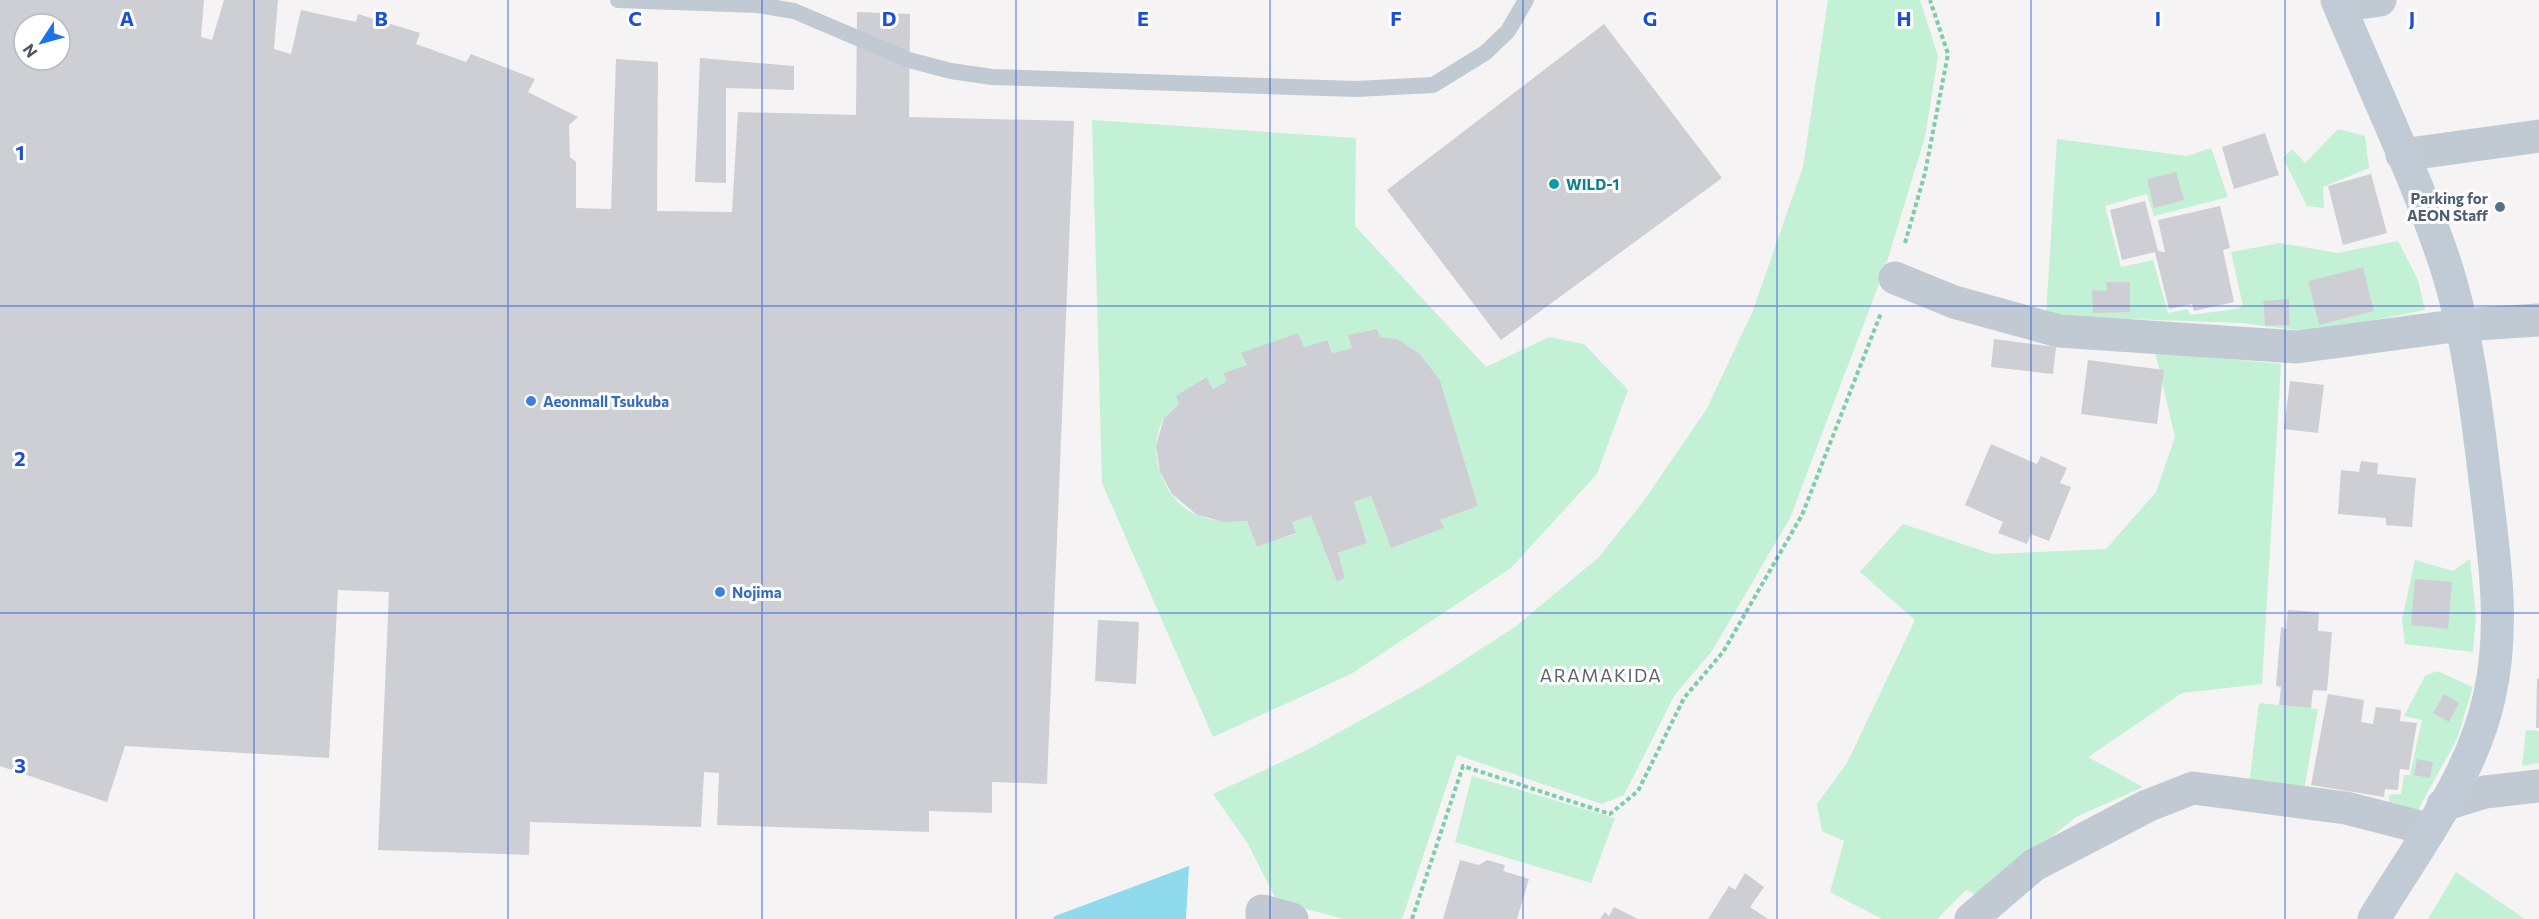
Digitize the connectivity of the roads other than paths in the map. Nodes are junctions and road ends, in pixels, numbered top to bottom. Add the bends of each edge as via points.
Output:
1 (618, 0) edge
2 (1526, 0) edge
3 (2380, 0) edge
4 (2339, 3) edge
5 (2539, 136) edge
6 (2402, 155) junction
7 (1895, 278) road end
8 (2539, 320) edge
9 (2461, 325) junction
10 (2539, 786) edge
11 (2436, 817) junction
12 (1262, 919) edge
13 (1292, 919) edge
14 (1971, 919) edge
15 (2374, 919) edge

1 - 2 lane via 758,5 794,11 909,60 992,77 1356,89 1433,85 1485,53 1508,31
3 - 4 street
4 - 6 street
5 - 6 street
6 - 9 street via 2445,264
7 - 9 street via 1953,302 2059,331 2297,347
8 - 9 street
9 - 11 street via 2479,426 2497,575 2497,640 2489,700 2478,736
10 - 11 street via 2485,792
11 - 14 street via 2193,788 2147,806 2034,865
11 - 15 street
12 - 13 street via 1262,911

